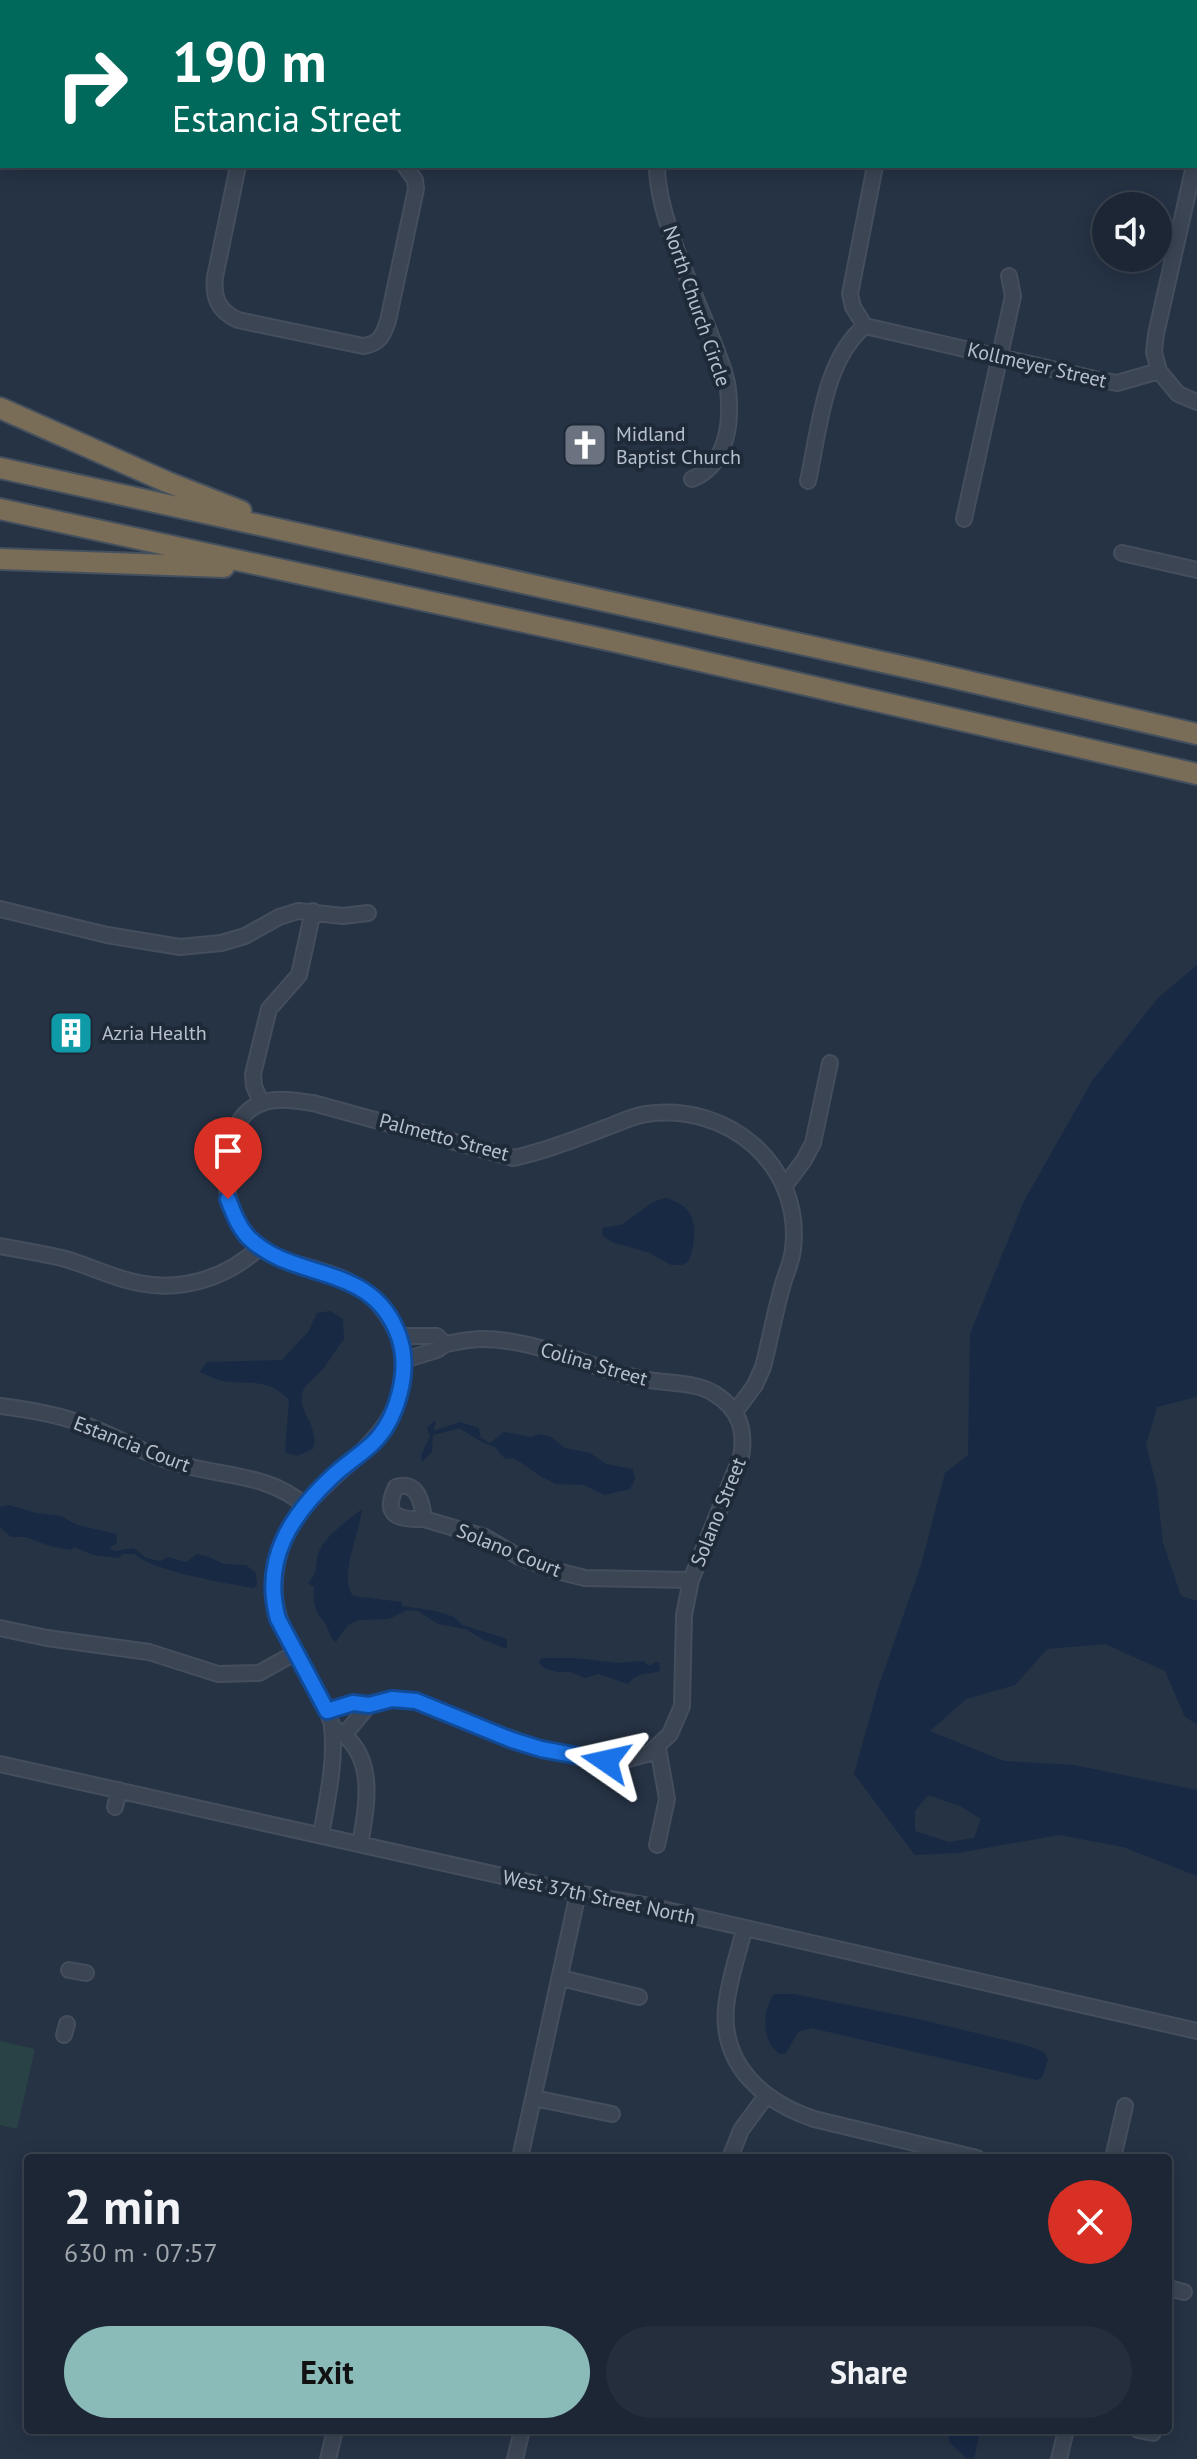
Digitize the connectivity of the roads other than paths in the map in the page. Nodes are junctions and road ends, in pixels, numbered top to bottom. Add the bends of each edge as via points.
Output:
1 (238, 168) edge
2 (657, 168) edge
3 (875, 168) edge
4 (1194, 168) edge
5 (407, 169) edge
6 (1009, 276) dead end
7 (865, 326) junction
8 (999, 357) junction
9 (1159, 371) junction
10 (1197, 402) edge
11 (0, 408) edge
12 (0, 468) edge
13 (692, 479) dead end
14 (808, 481) dead end
15 (0, 509) edge
16 (964, 519) dead end
17 (1122, 553) dead end
18 (0, 559) edge
19 (418, 560) junction
20 (1197, 570) edge
21 (366, 587) junction
22 (1197, 734) edge
23 (1197, 774) edge
24 (0, 909) edge
25 (313, 911) junction
26 (368, 913) dead end
27 (830, 1063) dead end
28 (261, 1102) junction
29 (784, 1187) junction
30 (0, 1246) edge
31 (260, 1247) junction
32 (399, 1336) junction
33 (445, 1344) junction
34 (404, 1360) junction
35 (0, 1406) edge
36 (735, 1412) junction
37 (304, 1505) junction
38 (424, 1519) dead end
39 (691, 1580) junction
40 (0, 1628) edge
41 (295, 1653) junction
42 (369, 1705) junction
43 (327, 1711) junction
44 (338, 1730) junction
45 (658, 1748) junction
46 (0, 1764) edge
47 (119, 1790) junction
48 (115, 1807) dead end
49 (321, 1835) junction
50 (360, 1844) junction
51 (657, 1845) dead end
52 (578, 1893) junction
53 (744, 1930) junction
54 (69, 1970) dead end
55 (86, 1973) dead end
56 (561, 1978) junction
57 (639, 1997) dead end
58 (1197, 2031) edge
59 (766, 2096) junction
60 (534, 2098) junction
61 (1125, 2106) dead end
62 (612, 2114) dead end
63 (922, 2152) edge
64 (521, 2154) edge
65 (732, 2154) edge
66 (1114, 2154) edge
67 (1172, 2289) edge
68 (1184, 2292) dead end
69 (334, 2434) edge
70 (521, 2434) edge
71 (1065, 2434) edge
72 (328, 2459) edge
73 (515, 2459) edge
74 (1059, 2459) edge

1 - 5 street via 215,277 216,302 238,320 350,345 375,344 384,335 416,189
2 - 13 street, North Church Circle via 665,213 728,388 722,451 709,469
3 - 7 street via 850,294
4 - 9 street via 1156,334
6 - 8 street via 1013,296
7 - 8 street, Kollmeyer Street
7 - 14 street via 842,352 833,374
8 - 9 street, Kollmeyer Street via 1117,383
8 - 16 street
9 - 10 street via 1178,394
11 - 19 highway via 218,503
12 - 19 highway
15 - 21 highway
17 - 20 street
18 - 21 highway via 213,566
19 - 22 highway
21 - 23 highway
24 - 25 street via 180,947 221,943 279,917
25 - 26 street
25 - 28 street via 299,975 269,1009 253,1074
27 - 29 street via 813,1143
28 - 29 street, Palmetto Street via 280,1098 313,1103 513,1158 642,1115 682,1113 718,1122 749,1141
28 - 31 street via 241,1119 232,1137 226,1177 235,1218
29 - 36 street via 794,1250 763,1367
30 - 31 street via 63,1258 141,1284 177,1285 222,1274
31 - 32 street via 280,1259 346,1279 371,1295
32 - 33 street, Colina Street via 437,1336
32 - 34 street
33 - 34 street, Colina Street
33 - 36 street, Colina Street via 481,1339 521,1343 614,1373 702,1387
34 - 37 street via 397,1400 381,1433
35 - 37 street, Estancia Court via 89,1426 174,1463 271,1484
36 - 39 street, Solano Street via 743,1431 741,1457
37 - 41 street via 287,1530 274,1573 274,1605
38 - 39 street, Solano Court via 485,1537 519,1557 585,1578
39 - 45 street, Solano Street via 684,1615 682,1706
40 - 41 street via 149,1652 218,1674 259,1673
41 - 43 street
42 - 43 street via 353,1703
42 - 44 street
42 - 45 street via 392,1699 416,1701 512,1740 606,1761 641,1757
43 - 44 street
44 - 49 street
44 - 50 street via 357,1750 366,1773
45 - 51 street via 667,1799
46 - 47 street, West 37th Street North
47 - 48 street
47 - 49 street, West 37th Street North
49 - 50 street, West 37th Street North
50 - 52 street, West 37th Street North
52 - 53 street, West 37th Street North
52 - 56 street
53 - 58 street, West 37th Street North
53 - 59 street via 725,2029 735,2061
54 - 55 street
56 - 57 street
56 - 60 street
59 - 63 street via 788,2110
59 - 65 street via 741,2130
60 - 62 street
60 - 64 street
61 - 66 street
67 - 68 street
69 - 72 street
70 - 73 street
71 - 74 street

